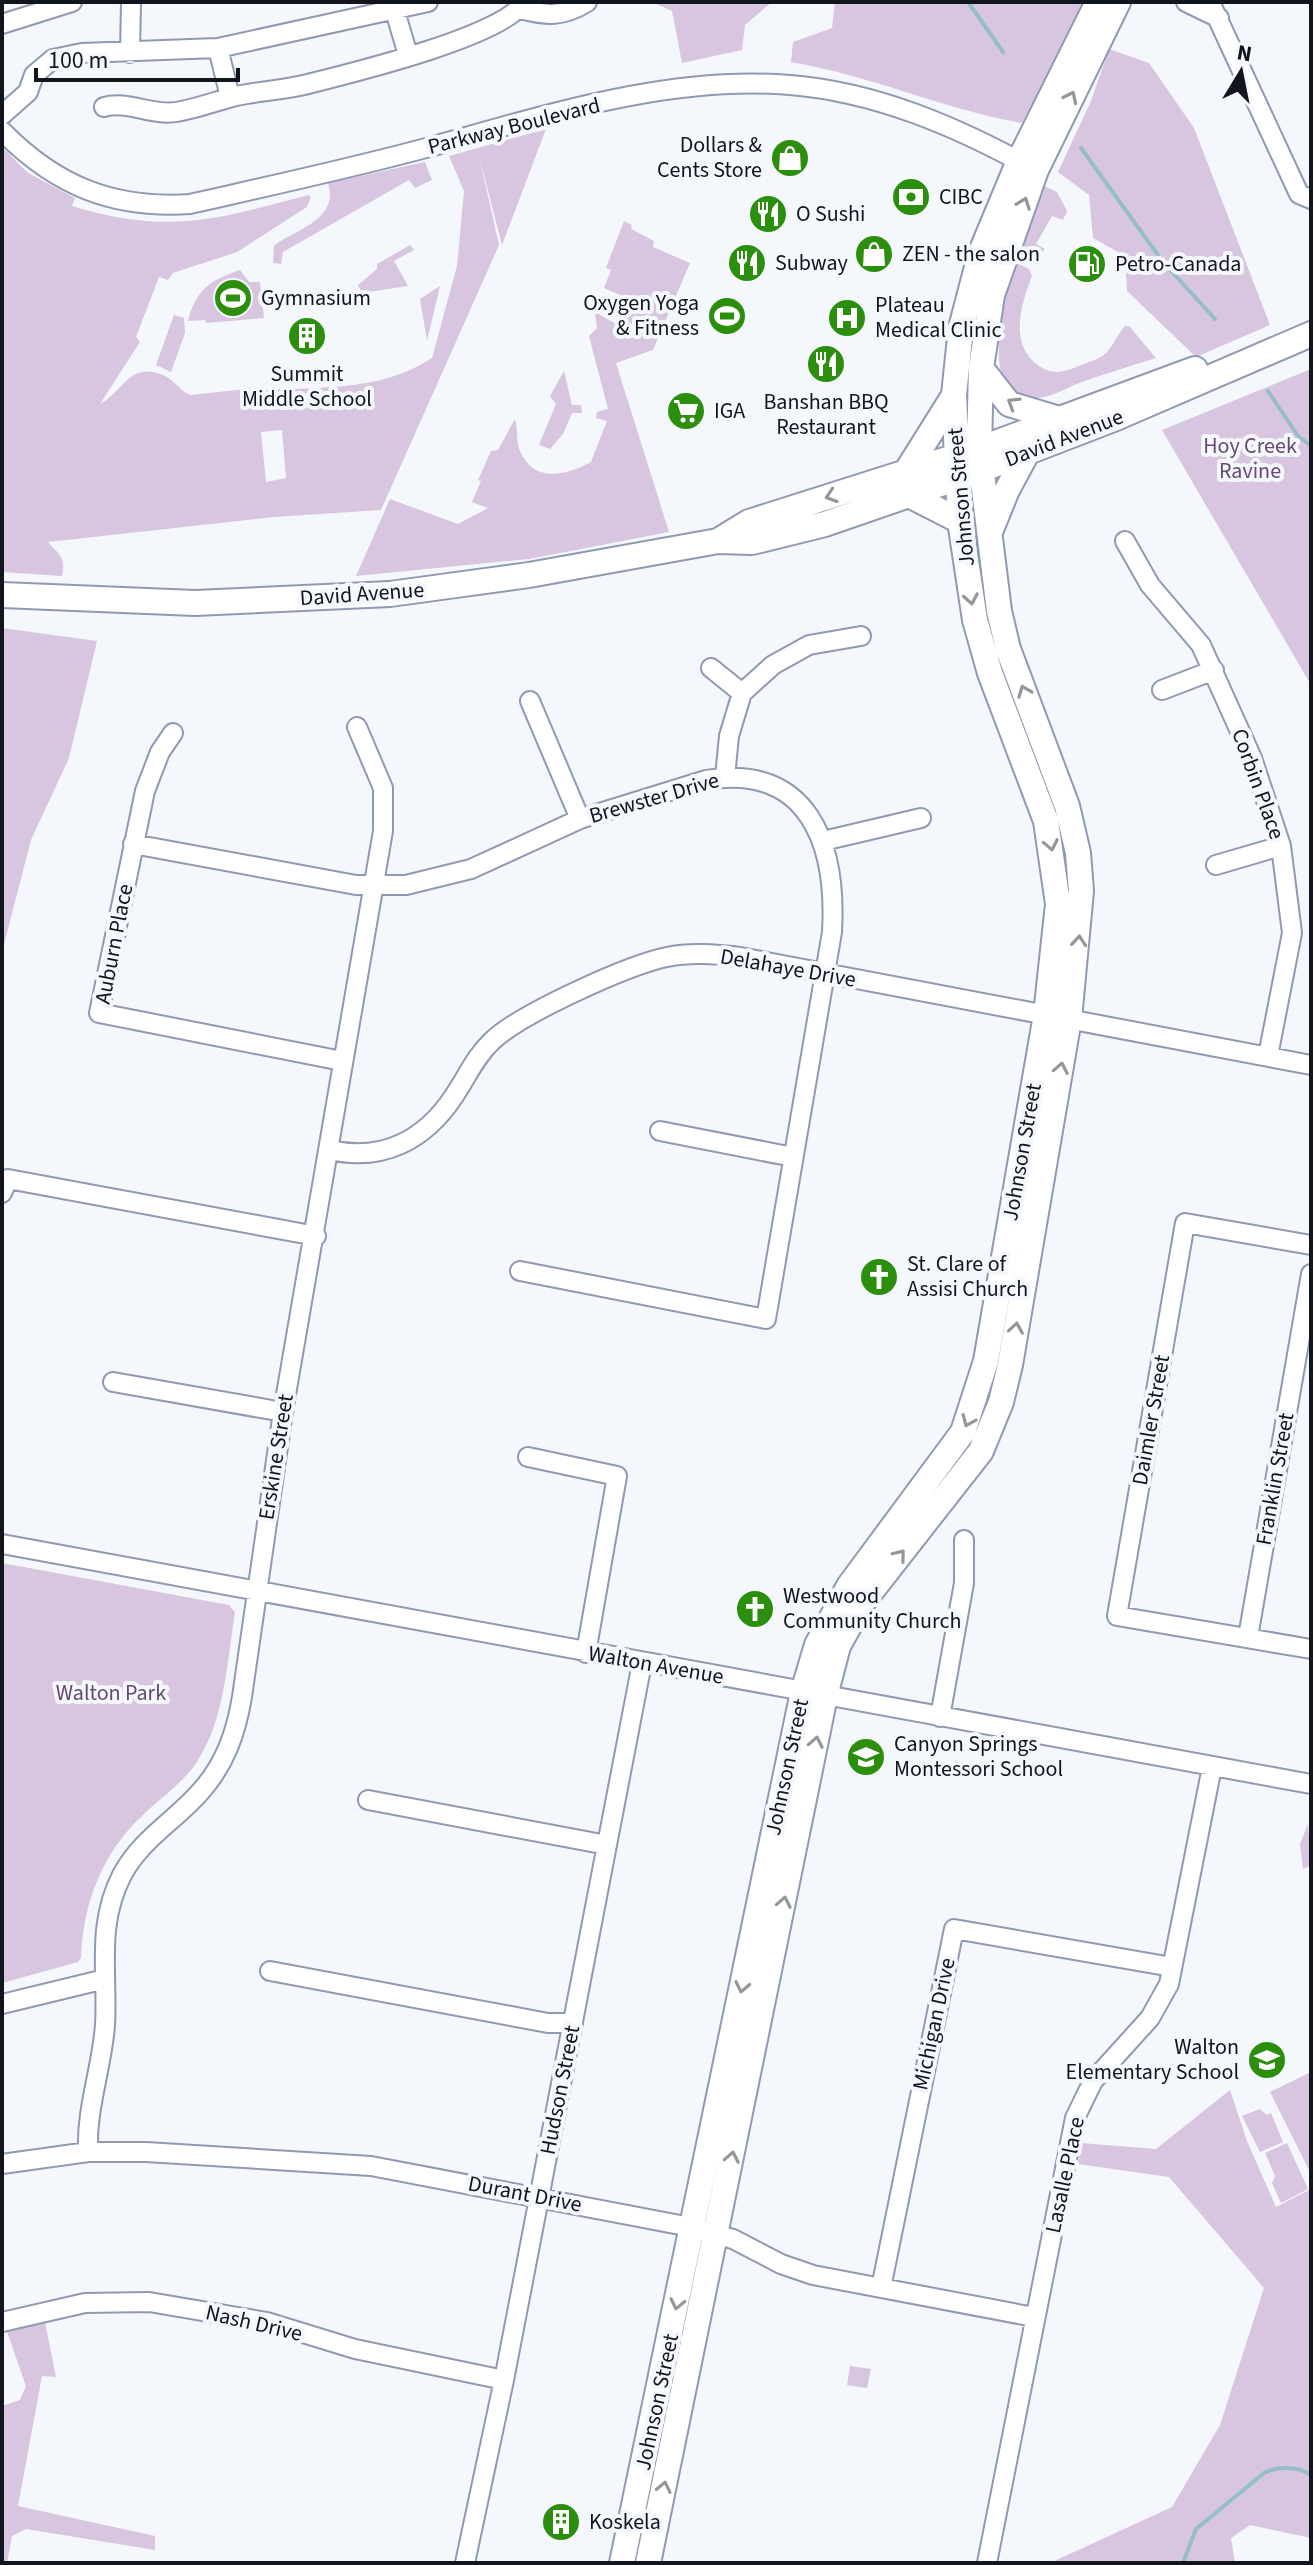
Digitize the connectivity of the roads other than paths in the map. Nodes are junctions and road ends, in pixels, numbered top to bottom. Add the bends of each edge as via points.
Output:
1 (72, 2) edge
2 (131, 2) edge
3 (428, 2) edge
4 (587, 2) edge
5 (1098, 2) edge
6 (1118, 2) edge
7 (1186, 2) edge
8 (521, 6) edge
9 (1219, 7) edge
10 (395, 11) junction
11 (2, 24) edge
12 (218, 48) junction
13 (130, 53) junction
14 (408, 55) junction
15 (230, 97) junction
16 (104, 107) dead end
17 (2, 115) edge
18 (2, 131) edge
19 (1027, 166) junction
20 (1311, 199) edge
21 (1311, 332) edge
22 (981, 368) junction
23 (954, 395) junction
24 (1059, 419) junction
25 (1028, 451) junction
26 (969, 463) junction
27 (908, 484) junction
28 (960, 521) junction
29 (989, 534) junction
30 (1125, 541) dead end
31 (2, 595) edge
32 (861, 636) dead end
33 (711, 668) dead end
34 (1214, 670) junction
35 (1162, 690) dead end
36 (742, 693) junction
37 (530, 701) dead end
38 (357, 727) dead end
39 (173, 733) dead end
40 (725, 777) junction
41 (921, 818) dead end
42 (580, 819) junction
43 (823, 841) junction
44 (133, 844) junction
45 (1281, 846) junction
46 (1216, 865) dead end
47 (374, 886) junction
48 (826, 974) junction
49 (1058, 1017) junction
50 (1268, 1056) junction
51 (342, 1061) junction
52 (1311, 1065) edge
53 (660, 1131) dead end
54 (330, 1150) junction
55 (793, 1157) junction
56 (2, 1193) edge
57 (316, 1236) junction
58 (1311, 1245) edge
59 (520, 1271) dead end
60 (1311, 1274) edge
61 (113, 1382) dead end
62 (283, 1412) junction
63 (528, 1457) dead end
64 (964, 1540) dead end
65 (2, 1544) edge
66 (256, 1592) junction
67 (1248, 1637) junction
68 (1311, 1649) edge
69 (586, 1653) junction
70 (642, 1663) junction
71 (814, 1694) junction
72 (940, 1717) junction
73 (1212, 1767) junction
74 (1311, 1784) edge
75 (368, 1800) dead end
76 (607, 1845) junction
77 (1172, 1967) junction
78 (270, 1971) dead end
79 (105, 1979) junction
80 (2, 2004) edge
81 (573, 2023) junction
82 (88, 2152) junction
83 (2, 2164) edge
84 (539, 2197) junction
85 (693, 2228) junction
86 (717, 2234) junction
87 (881, 2288) junction
88 (1034, 2317) junction
89 (2, 2322) edge
90 (504, 2380) junction
91 (465, 2563) edge
92 (622, 2563) edge
93 (648, 2563) edge
94 (987, 2563) edge

1 - 11 street
2 - 13 street
3 - 10 street
4 - 8 street via 569,13 546,16
5 - 19 main road, Johnson Street
19 -> 6 main road, Johnson Street
7 - 9 street
8 - 14 street via 486,31
9 - 20 street via 1299,194
10 - 12 street
10 - 14 street
12 - 13 street
12 - 15 street
13 - 17 street via 53,59
14 - 15 street via 306,85
15 - 16 street via 176,112
18 - 19 street, Parkway Boulevard via 33,160 85,190 138,205 163,206 233,194 642,95 738,83 792,85 880,101 939,121
22 -> 19 main road, Johnson Street via 992,295
19 - 23 main road, Johnson Street via 970,287
21 - 24 main road, David Avenue via 1270,340
21 - 25 main road, David Avenue via 1130,413
24 -> 22 main road via 1009,404
22 - 26 main road, Johnson Street
23 - 26 main road, Johnson Street
23 - 27 main road
24 - 26 main road, David Avenue
25 - 26 main road, David Avenue
25 - 29 main road
26 - 27 main road, David Avenue
26 - 28 main road, Johnson Street
26 - 29 main road, Johnson Street
27 - 28 main road
27 - 31 main road, David Avenue via 752,542 718,541 390,594 195,603
28 -> 49 main road, Johnson Street via 981,644 1036,791 1053,856
49 -> 29 main road, Johnson Street via 1082,911 1078,853 1061,789 1008,649
30 - 34 street, Corbin Place via 1150,585 1197,638
32 - 36 street via 809,645 773,665
33 - 36 street
34 - 35 street
34 - 45 street, Corbin Place via 1252,758
36 - 40 street via 729,736
37 - 42 street
38 - 47 street, Erskine Street via 383,788
39 - 44 street, Auburn Place via 145,791
40 - 42 street, Brewster Drive
40 - 43 street, Brewster Drive via 777,787 808,812
41 - 43 street
42 - 47 street, Brewster Drive via 442,879
43 - 48 street, Brewster Drive via 833,905
44 - 47 street, Brewster Drive
44 - 51 street, Auburn Place via 99,1013
45 - 46 street
45 - 50 street, Corbin Place via 1292,933
47 - 51 street, Erskine Street
48 - 49 street, Delahaye Drive
48 - 54 street, Delahaye Drive via 716,954 646,962 508,1027 482,1051 439,1116 407,1143 377,1153
48 - 55 street, Brewster Drive
49 - 50 street, Delahaye Drive
49 - 71 main road, Johnson Street via 975,1404 956,1445 849,1586 817,1645
50 - 52 street, Delahaye Drive
51 - 54 street, Erskine Street
53 - 55 street
54 - 57 street, Erskine Street
55 - 59 street, Brewster Drive via 766,1319
56 - 57 street via 8,1179
57 - 62 street, Erskine Street
58 - 67 street, Daimler Street via 1185,1223 1117,1616
60 - 67 street, Franklin Street
61 - 62 street
62 - 66 street, Erskine Street
63 - 69 street via 617,1476
64 - 72 street via 964,1583
65 - 66 street, Walton Avenue
66 - 69 street, Walton Avenue
66 - 79 street, Erskine Street via 231,1743 199,1793 158,1828 122,1875 103,1936
67 - 68 street
69 - 70 street, Walton Avenue
70 - 71 street, Walton Avenue
70 - 76 street, Hudson Street
71 - 72 street, Walton Avenue
71 -> 85 main road, Johnson Street
86 -> 71 main road, Johnson Street
72 - 73 street, Walton Avenue
73 - 74 street, Walton Avenue
73 - 77 street, Lasalle Place
75 - 76 street
76 - 81 street, Hudson Street
77 - 87 street, Michigan Drive via 954,1929
77 - 88 street, Lasalle Place via 1150,2018 1104,2066 1075,2118
78 - 81 street via 544,2023
79 - 80 street
79 - 82 street, Erskine Street via 105,2025
81 - 84 street, Hudson Street
82 - 83 street, Durant Drive
82 - 84 street, Durant Drive via 371,2166
84 - 85 street, Durant Drive
84 - 90 street, Hudson Street
85 - 86 street, Durant Drive
85 -> 92 main road, Johnson Street
86 - 87 street, Durant Drive via 750,2245 794,2270
93 -> 86 main road, Johnson Street
87 - 88 street, Durant Drive
88 - 94 street, Lasalle Place
89 - 90 street, Nash Drive via 85,2303 149,2302 267,2322 355,2349
90 - 91 street, Hudson Street

